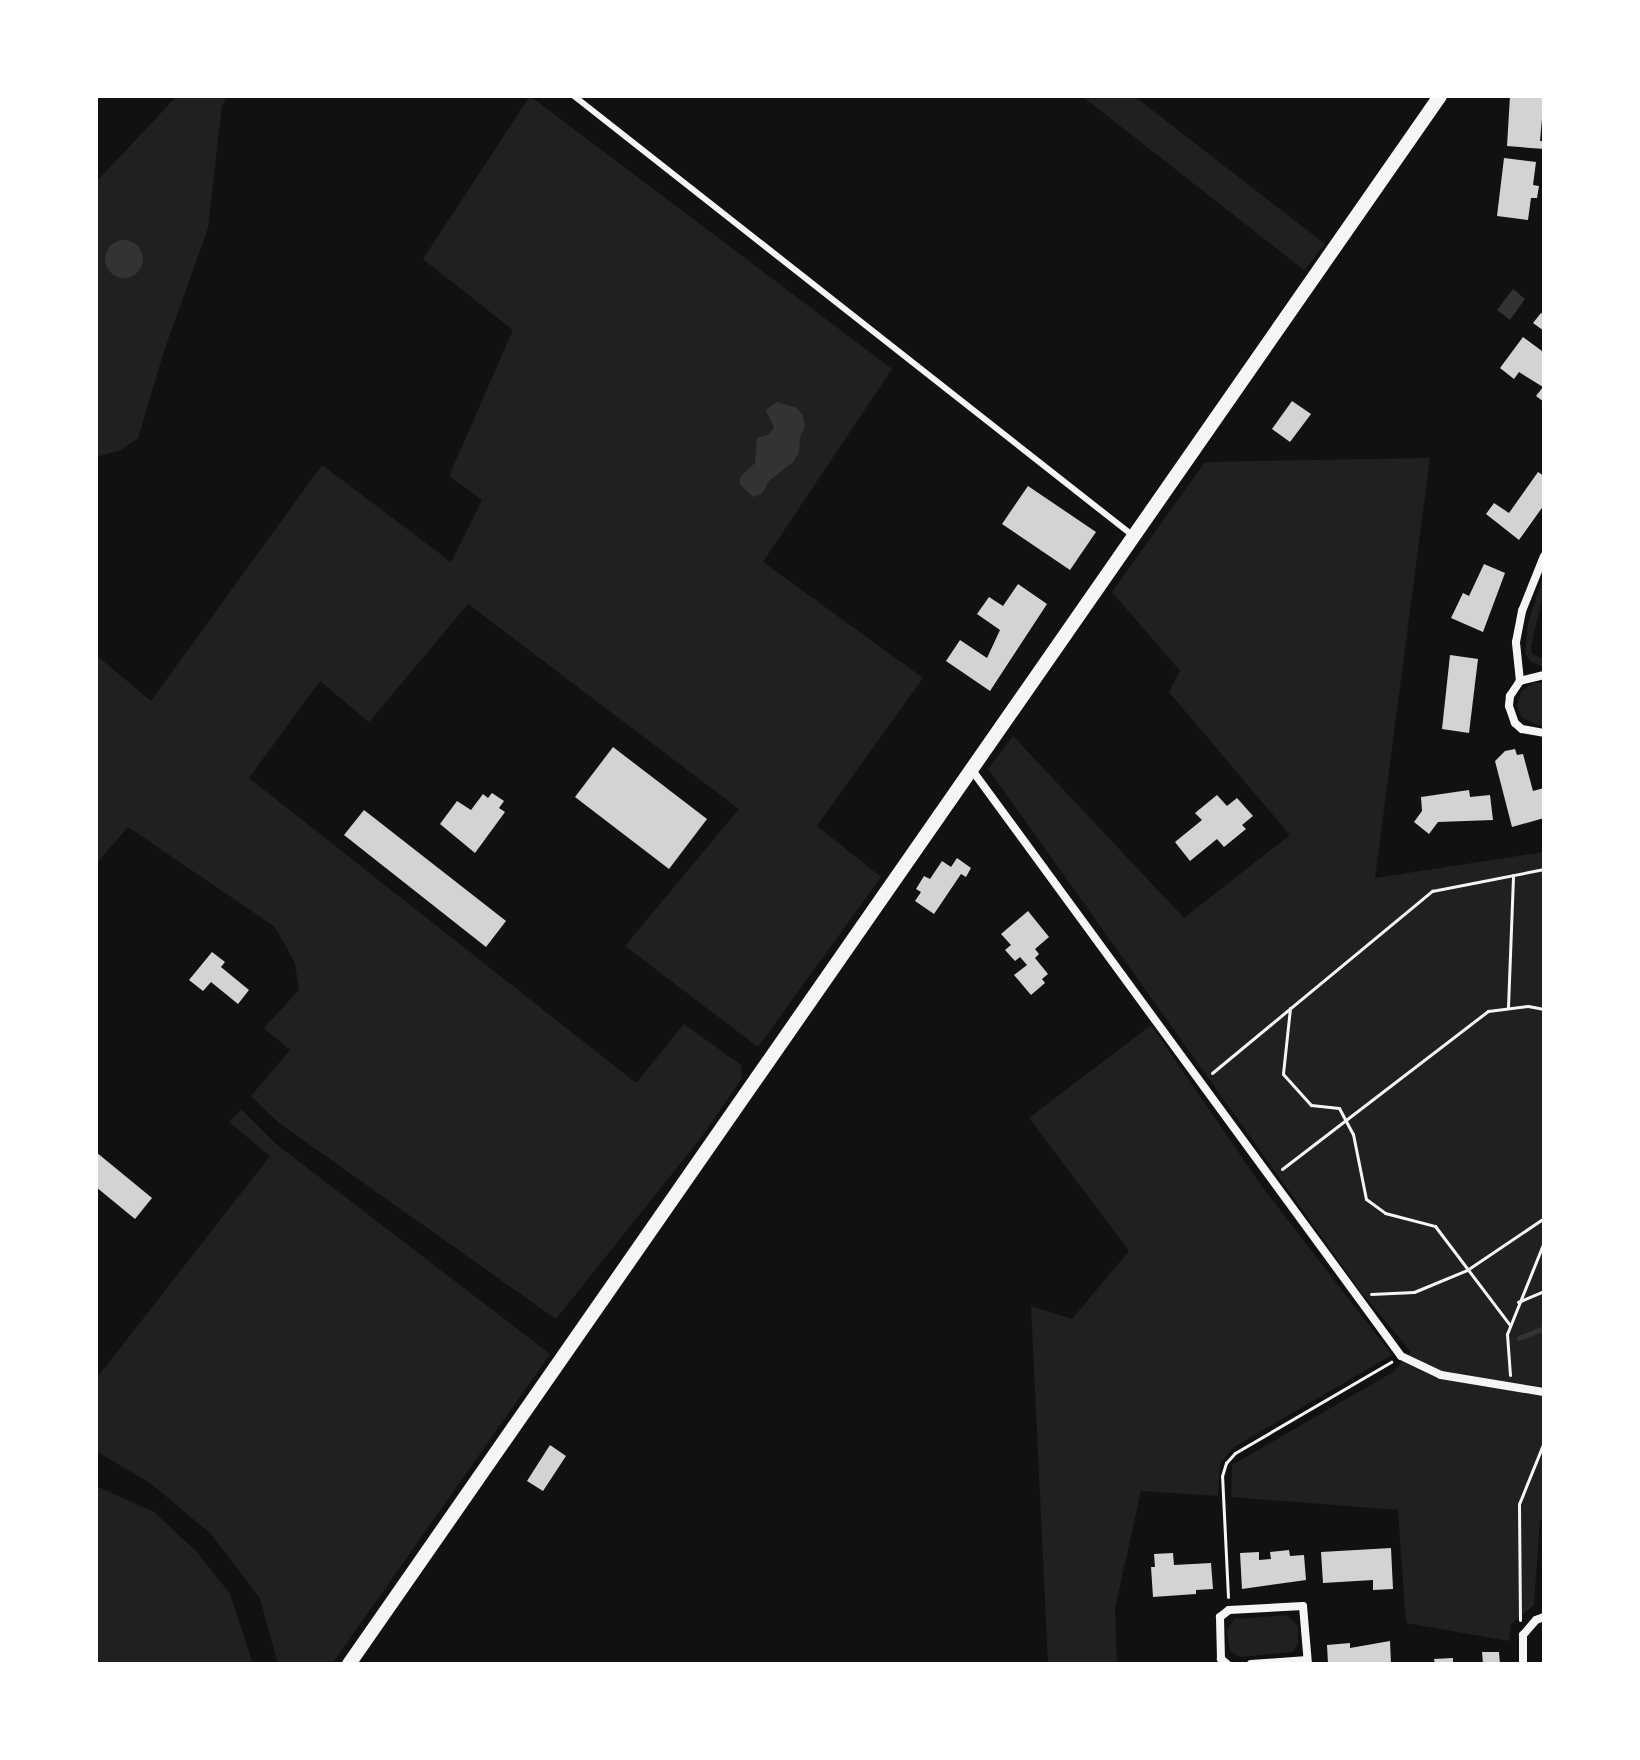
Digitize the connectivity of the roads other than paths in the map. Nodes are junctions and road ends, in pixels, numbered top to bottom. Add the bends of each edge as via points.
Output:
1 (574, 96) edge
2 (1440, 96) edge
3 (1135, 537) junction
4 (1544, 556) edge
5 (1544, 675) edge
6 (1520, 681) junction
7 (1544, 733) edge
8 (972, 770) junction
9 (1544, 1392) edge
10 (1544, 1617) edge
11 (1308, 1662) edge
12 (349, 1664) edge
13 (1227, 1664) edge
14 (1251, 1664) edge
15 (1523, 1664) edge

1 - 3 lane
2 - 3 street
3 - 8 street
4 - 6 street via 1516,642
5 - 6 street
6 - 7 street via 1510,696 1511,715 1522,729
8 - 9 street via 1401,1356 1428,1372
8 - 12 street
10 - 15 street via 1528,1627 1521,1642
11 - 13 street via 1303,1606 1229,1610 1220,1617 1221,1659
11 - 14 street

